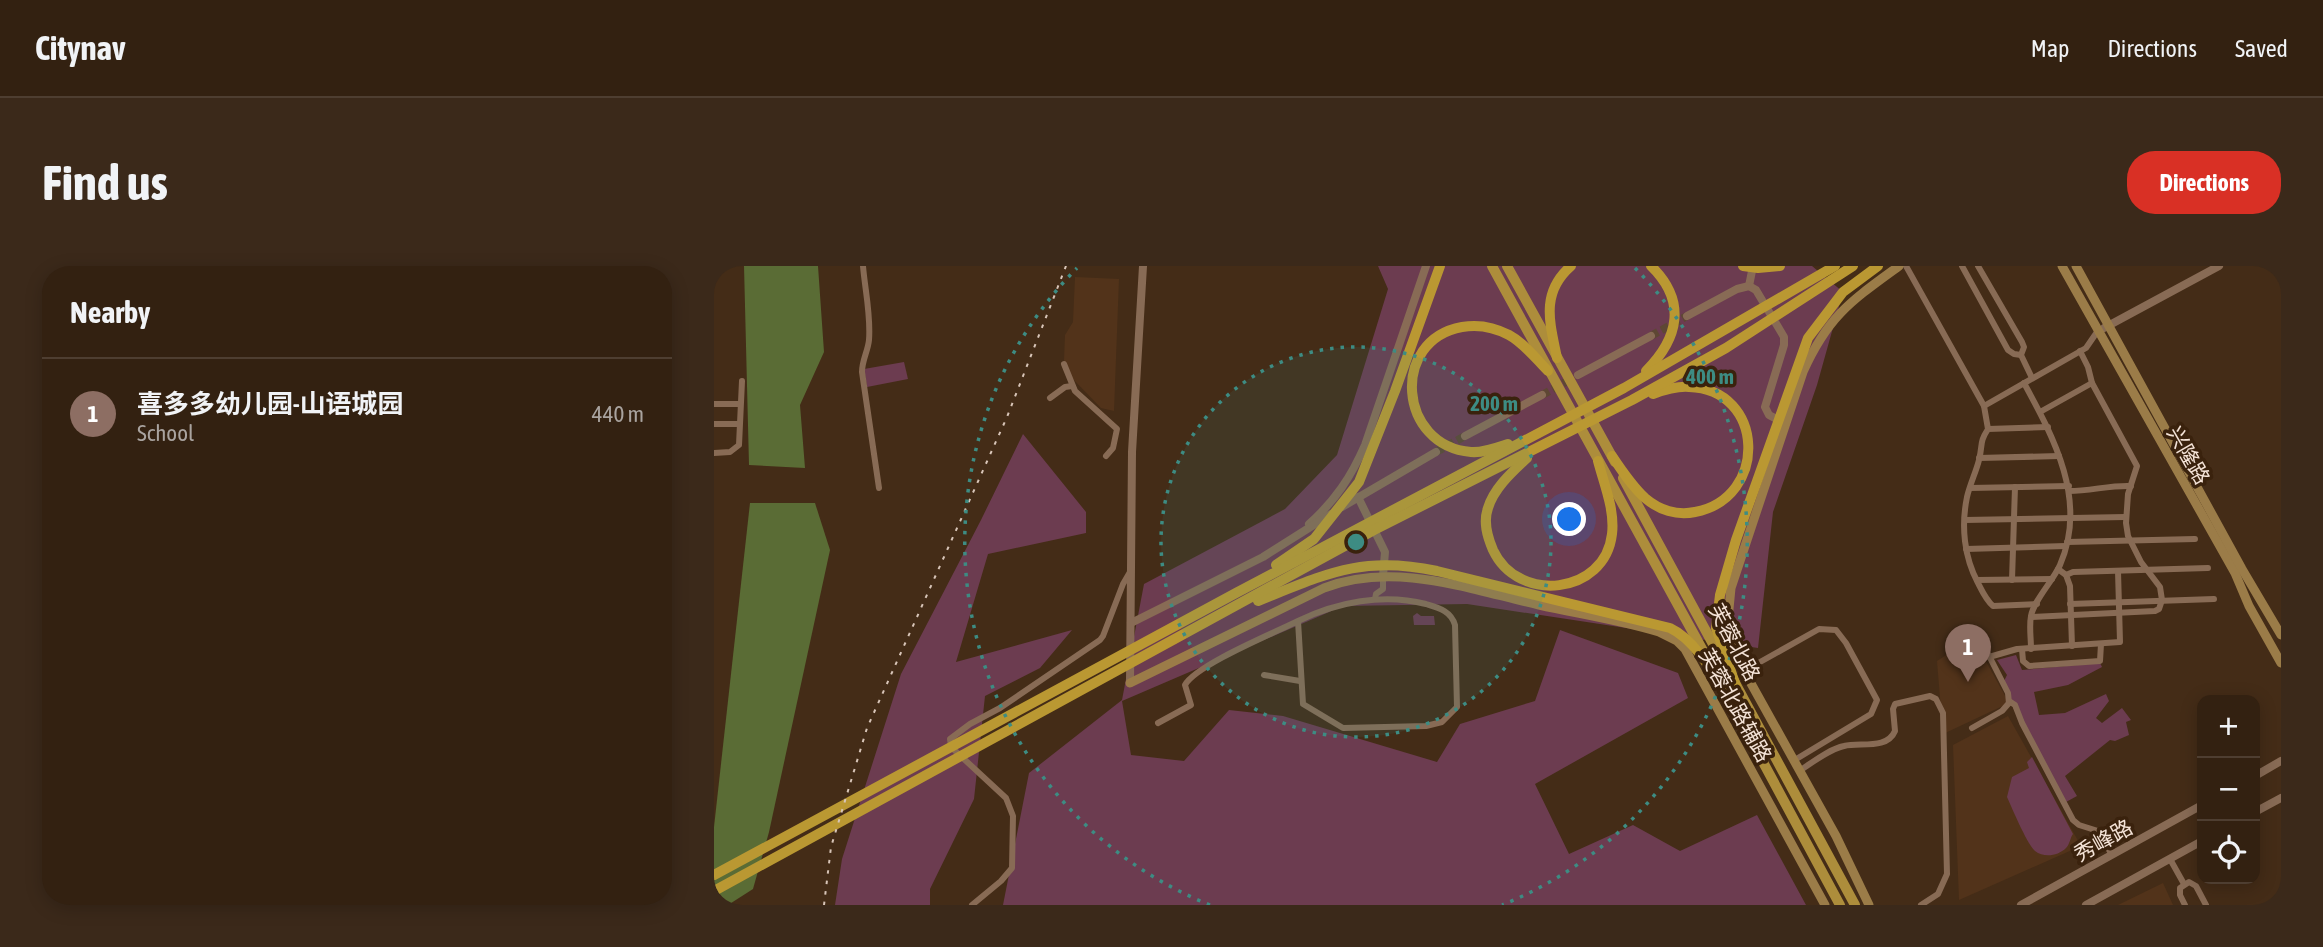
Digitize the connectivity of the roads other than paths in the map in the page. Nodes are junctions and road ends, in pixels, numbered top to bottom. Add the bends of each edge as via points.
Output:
1 (863, 266) edge
2 (1143, 266) edge
3 (1426, 266) edge
4 (1440, 266) edge
5 (1492, 266) edge
6 (1507, 266) edge
7 (1571, 266) edge
8 (1651, 266) edge
9 (1743, 266) edge
10 (1753, 266) edge
11 (1780, 266) edge
12 (1835, 266) edge
13 (1853, 266) edge
14 (1878, 266) edge
15 (1899, 266) edge
16 (1906, 266) edge
17 (1962, 266) edge
18 (1979, 266) edge
19 (2062, 266) edge
20 (2076, 266) edge
21 (2219, 266) edge
22 (1749, 286) junction
23 (1687, 316) tunnel mouth
24 (2110, 325) junction
25 (2098, 331) junction
26 (1651, 335) tunnel mouth
27 (2080, 351) junction
28 (2021, 355) junction
29 (1557, 358) junction
30 (1064, 364) dead end
31 (1548, 371) junction
32 (1578, 375) tunnel mouth
33 (2032, 378) junction
34 (742, 381) dead end
35 (2024, 383) junction
36 (2092, 383) junction
37 (1072, 386) junction
38 (1621, 390) junction
39 (1542, 395) tunnel mouth
40 (1050, 398) dead end
41 (1628, 402) junction
42 (714, 404) edge
43 (740, 404) junction
44 (1984, 405) junction
45 (2040, 412) junction
46 (714, 424) edge
47 (739, 424) junction
48 (1787, 424) junction
49 (2048, 427) junction
50 (1117, 429) junction
51 (1988, 429) junction
52 (1133, 430) junction
53 (1465, 436) tunnel mouth
54 (1530, 438) junction
55 (1534, 451) junction
56 (1436, 452) tunnel mouth
57 (714, 453) edge
58 (1107, 456) dead end
59 (1612, 456) junction
60 (2059, 456) junction
61 (1979, 458) junction
62 (1598, 461) junction
63 (2131, 486) junction
64 (2015, 487) junction
65 (878, 488) dead end
66 (1970, 488) junction
67 (2069, 488) junction
68 (1358, 497) junction
69 (1420, 502) junction
70 (2125, 517) junction
71 (2069, 519) junction
72 (1965, 520) junction
73 (2013, 520) junction
74 (2194, 539) dead end
75 (2130, 540) junction
76 (2067, 544) junction
77 (2014, 548) junction
78 (1966, 549) junction
79 (1263, 557) junction
80 (2208, 568) dead end
81 (2058, 569) junction
82 (2146, 570) junction
83 (2118, 571) junction
84 (1130, 572) junction
85 (2066, 575) junction
86 (1383, 576) junction
87 (2052, 579) junction
88 (1977, 580) junction
89 (2012, 580) junction
90 (1383, 589) junction
91 (1236, 593) junction
92 (1375, 599) junction
93 (2214, 599) dead end
94 (1391, 600) junction
95 (2162, 600) junction
96 (2119, 602) junction
97 (2037, 604) junction
98 (2070, 604) junction
99 (2120, 613) junction
100 (1224, 614) junction
101 (2071, 616) junction
102 (2031, 617) junction
103 (1298, 621) junction
104 (1131, 623) junction
105 (2281, 635) edge
106 (1982, 642) dead end
107 (2101, 644) junction
108 (2072, 646) junction
109 (2022, 649) junction
110 (2031, 649) junction
111 (1989, 657) junction
112 (2281, 663) edge
113 (1744, 671) junction
114 (1264, 675) dead end
115 (1300, 681) junction
116 (1130, 683) joint
117 (1736, 686) junction
118 (2009, 701) junction
119 (1733, 706) junction
120 (1158, 723) dead end
121 (1972, 728) dead end
122 (1793, 761) junction
123 (2281, 761) edge
124 (1799, 771) junction
125 (2260, 773) edge
126 (2281, 798) edge
127 (2197, 808) edge
128 (2260, 809) edge
129 (2197, 844) edge
130 (2112, 855) junction
131 (2170, 859) junction
132 (714, 875) edge
133 (2184, 884) junction
134 (714, 891) edge
135 (972, 905) edge
136 (1825, 905) edge
137 (1840, 905) edge
138 (1855, 905) edge
139 (1869, 905) edge
140 (1921, 905) edge
141 (2021, 905) edge
142 (2086, 905) edge
143 (2185, 905) edge
144 (2207, 905) edge

1 - 65 street via 870,334 862,372
2 - 52 street
3 - 79 street via 1353,472 1324,510
4 - 91 highway via 1359,482 1314,539
5 - 31 main road, 芙蓉北路
6 - 29 main road, 芙蓉北路
7 - 29 highway via 1556,283 1550,299 1548,313
8 - 38 highway via 1675,303 1672,332 1653,364
9 - 11 highway
10 - 22 street
12 - 38 highway
13 - 41 highway via 1726,348
14 - 117 highway via 1843,292 1808,338 1736,540 1716,628
15 - 48 main road, 芙蓉北路辅路 via 1839,312 1824,330 1803,372
16 - 44 street
17 - 28 street via 2008,350
18 - 28 street via 2022,342
19 - 25 main road, 兴隆路
20 - 24 main road, 兴隆路
21 - 24 street
22 - 23 street
22 - 48 street via 1760,295 1784,337 1765,407 1769,415
24 - 25 street
24 - 105 main road, 兴隆路
25 - 27 street
25 - 112 main road, 兴隆路
26 - 32 street
27 - 33 street
27 - 36 street
28 - 33 street
29 - 59 main road, 芙蓉北路
30 - 37 street
31 - 54 highway via 1509,335 1488,326 1471,326 1438,336 1414,372 1412,403 1422,424 1438,440 1472,452
31 - 62 main road, 芙蓉北路
33 - 35 street
34 - 43 street
35 - 44 street
35 - 45 street
36 - 45 street
36 - 63 street via 2136,462
37 - 40 street
37 - 50 street
38 - 54 highway
39 - 53 street
41 - 55 highway
41 - 59 highway via 1691,387 1726,400 1737,411 1747,434 1745,473 1721,503 1679,513 1646,499
42 - 43 street
43 - 47 street
44 - 51 street
45 - 49 street
46 - 47 street
47 - 57 street via 737,448
48 - 113 main road, 芙蓉北路辅路 via 1731,588 1730,631
49 - 51 street
49 - 60 street
50 - 52 street
50 - 58 street
51 - 61 street
52 - 84 street
54 - 69 highway
55 - 62 highway via 1506,477 1486,517 1488,539 1497,560 1524,582 1537,585 1555,586 1582,577 1608,549 1612,517
55 - 69 highway
56 - 68 street
59 - 117 main road, 芙蓉北路
60 - 61 street
60 - 67 street
61 - 66 street
62 - 119 main road, 芙蓉北路
63 - 67 street via 2091,491
63 - 70 street
64 - 66 street
64 - 67 street
64 - 73 street
66 - 72 street
67 - 71 street
68 - 79 street
68 - 86 street via 1385,552
69 - 91 highway
69 - 100 highway
70 - 71 street
70 - 75 street
71 - 73 street
71 - 76 street
72 - 73 street
72 - 78 street
73 - 77 street
74 - 75 street
75 - 76 street
75 - 82 street
76 - 77 street
76 - 81 street
77 - 78 street
77 - 89 street
78 - 88 street
79 - 104 street
80 - 82 street
81 - 85 street
81 - 87 street
82 - 83 street
82 - 95 street via 2160,587
83 - 85 street
83 - 96 street
84 - 104 street
84 - 135 street via 1100,640 950,739 951,747 1006,798 1013,816 1012,868
85 - 98 street
86 - 90 street
86 - 116 main road, 芙蓉北路辅路 via 1324,588
86 - 136 main road, 芙蓉北路辅路 via 1447,584 1648,629 1677,641
87 - 89 street
87 - 97 street
88 - 89 street
88 - 97 street via 1993,606
90 - 92 street
90 - 94 street
91 - 132 highway
92 - 94 street
92 - 103 street via 1336,606
93 - 95 street
94 - 115 street via 1438,608 1453,620 1458,696 1457,707 1449,716 1431,725 1343,728 1303,704
95 - 96 street
95 - 99 street via 2157,610
96 - 98 street
96 - 99 street
97 - 102 street
98 - 101 street
99 - 101 street
99 - 107 street via 2120,642
100 - 119 highway via 1337,570 1406,565 1678,632 1695,648
100 - 134 highway
101 - 102 street
101 - 108 street
102 - 110 street
103 - 115 street
103 - 120 street via 1192,676 1185,685 1191,705
104 - 116 street
106 - 111 street
107 - 108 street
107 - 109 street via 2100,661 2029,666 2023,661
108 - 110 street
109 - 110 street
109 - 111 street
111 - 118 street
113 - 122 main road, 芙蓉北路辅路
113 - 122 street via 1819,629 1836,630 1846,643 1877,700 1875,708
114 - 115 street
117 - 138 main road, 芙蓉北路
118 - 121 street via 2006,708
118 - 130 street via 2073,820 2098,831
119 - 137 main road, 芙蓉北路
122 - 124 main road, 芙蓉北路辅路
123 - 125 street
124 - 139 main road, 芙蓉北路辅路
124 - 140 street via 1842,746 1890,739 1895,731 1895,704 1930,696 1936,699 1943,713 1947,874 1938,894
126 - 128 street
127 - 130 street, 秀峰路
129 - 131 street
130 - 141 street, 秀峰路
131 - 133 street
131 - 142 street
133 - 143 street via 2179,892
133 - 144 street via 2194,884

